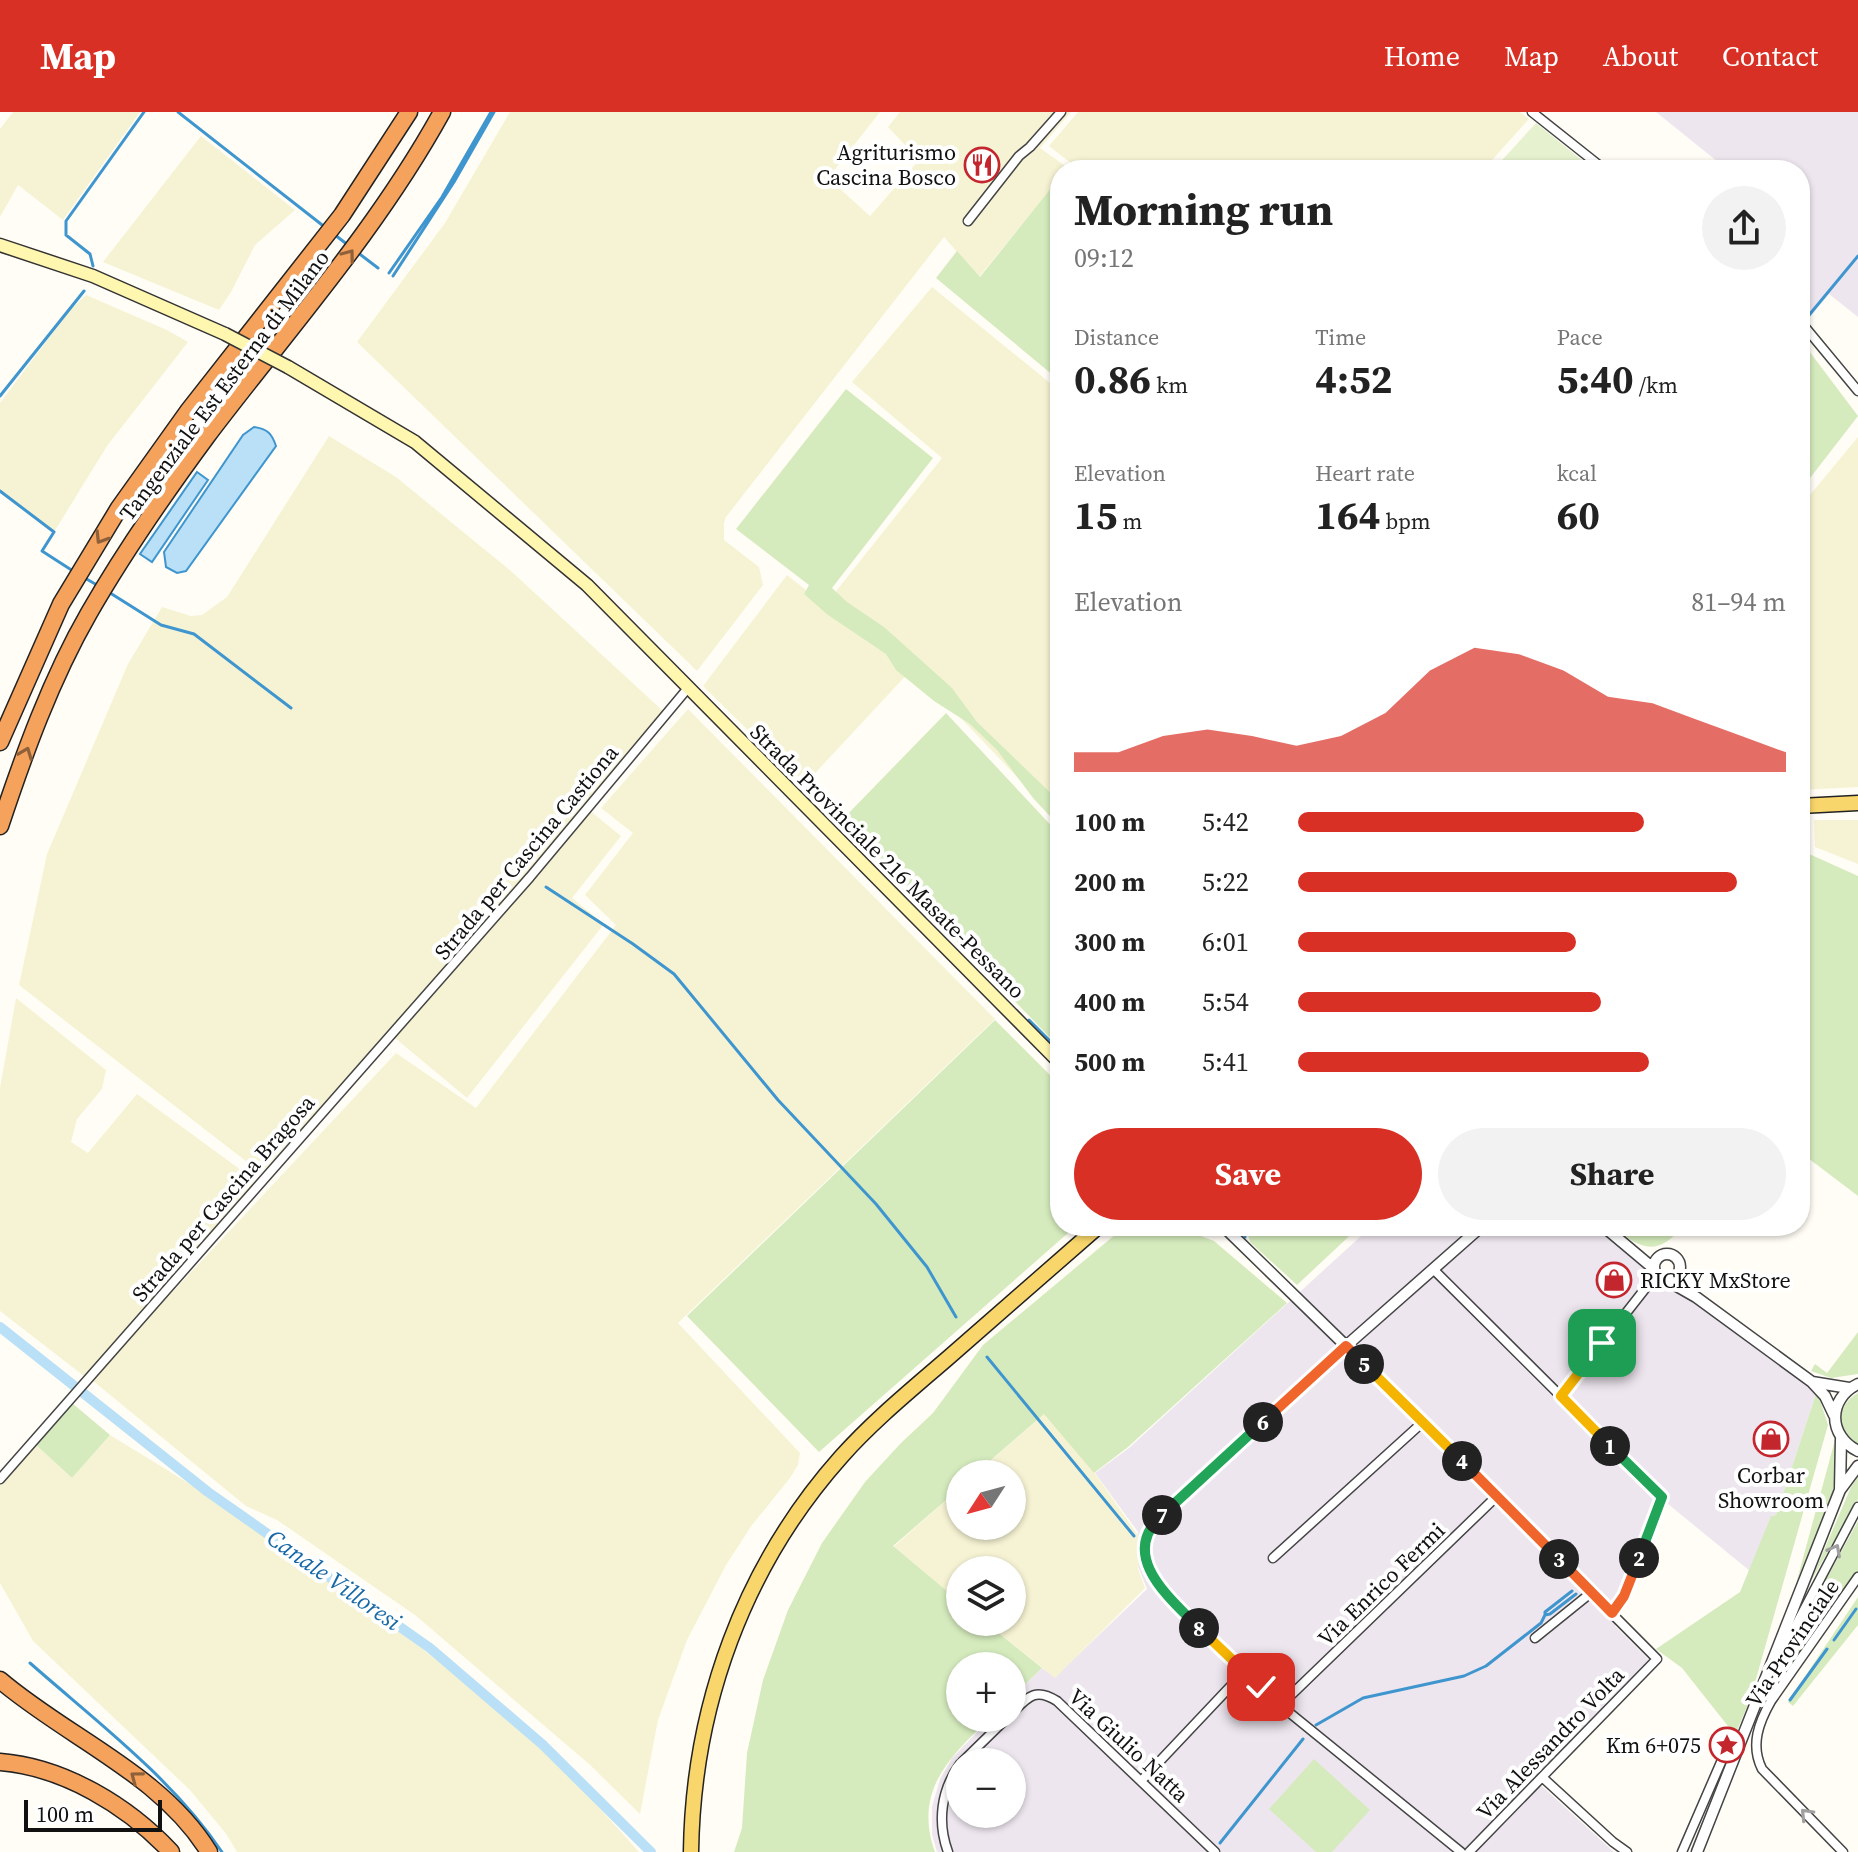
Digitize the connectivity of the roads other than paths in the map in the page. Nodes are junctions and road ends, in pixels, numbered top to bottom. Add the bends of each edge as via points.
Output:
1 (409, 112) edge
2 (442, 112) edge
3 (1061, 112) edge
4 (1532, 112) edge
5 (1592, 160) edge
6 (968, 221) dead end
7 (0, 245) edge
8 (1810, 332) edge
9 (1856, 384) edge
10 (688, 688) junction
11 (0, 742) edge
12 (1858, 803) edge
13 (1810, 805) edge
14 (0, 826) edge
15 (390, 1038) joint
16 (1050, 1053) edge
17 (1088, 1236) edge
18 (1233, 1236) edge
19 (1471, 1236) edge
20 (1615, 1236) edge
21 (1634, 1251) junction
22 (1660, 1256) junction
23 (1433, 1269) junction
24 (1680, 1269) junction
25 (1654, 1270) junction
26 (1666, 1280) junction
27 (1648, 1285) junction
28 (1696, 1297) junction
29 (1346, 1346) junction
30 (1812, 1382) junction
31 (1854, 1386) edge
32 (1561, 1396) junction
33 (1834, 1415) junction
34 (1423, 1422) junction
35 (1841, 1439) junction
36 (1858, 1451) edge
37 (1858, 1466) edge
38 (0, 1479) edge
39 (1840, 1490) junction
40 (1497, 1496) junction
41 (1858, 1507) edge
42 (1273, 1558) dead end
43 (1858, 1577) edge
44 (1592, 1592) junction
45 (1612, 1613) junction
46 (1535, 1638) dead end
47 (1244, 1672) junction
48 (0, 1680) edge
49 (1760, 1694) junction
50 (1289, 1697) dead end
51 (1026, 1700) edge
52 (993, 1732) edge
53 (1728, 1746) dead end
54 (976, 1748) edge
55 (0, 1762) edge
56 (1542, 1777) junction
57 (1141, 1781) junction
58 (946, 1794) edge
59 (1837, 1850) edge
60 (171, 1852) edge
61 (209, 1852) edge
62 (691, 1852) edge
63 (948, 1852) edge
64 (1215, 1852) edge
65 (1461, 1852) edge
66 (1469, 1852) edge
67 (1627, 1852) edge
68 (1682, 1852) edge
69 (1697, 1852) edge

1 -> 11 highway, Tangenziale Est Esterna di Milano via 336,223 119,508 66,593
14 -> 2 highway, Tangenziale Est Esterna di Milano via 62,668 122,559 208,435 373,223
3 - 6 street
4 - 5 street
7 - 10 main road, Strada Provinciale 216 Masate-Pessano, bridge via 100,279 225,334 415,442 568,568
8 - 9 street
10 - 15 street, Strada per Cascina Castiona
10 - 16 main road, Strada Provinciale 216 Masate-Pessano
12 - 13 main road
15 - 38 street, Strada per Cascina Bragosa
17 - 62 main road via 872,1425 784,1532 745,1604 716,1680 698,1759
18 - 29 street
19 - 23 street
20 - 21 street
21 - 22 street
21 - 25 street
22 - 24 street via 1674,1256
22 - 25 street
23 - 29 street
23 - 32 street
24 - 26 street
24 - 28 street
25 - 26 street
25 - 27 street
26 - 27 street
26 - 28 street
27 - 32 street
28 - 30 street
29 - 34 street
29 - 47 street via 1156,1520 1148,1536 1145,1553 1156,1584
30 - 31 street
30 - 33 street
31 - 33 street via 1841,1396
32 - 45 street via 1662,1497 1624,1596
33 - 35 street
34 - 40 street
34 - 42 street
35 - 36 street
35 - 39 street
37 - 39 street
39 - 49 street
40 - 44 street
40 - 50 street, Via Enrico Fermi
49 -> 41 street
59 -> 43 street, Via Provinciale via 1762,1769 1757,1736 1776,1692
44 - 45 street
44 - 46 street
45 - 56 street, Via Alessandro Volta via 1657,1659
47 - 57 street
47 - 65 street
61 -> 48 highway via 162,1797
49 - 69 street
51 - 57 street, Via Giulio Natta via 1046,1694 1057,1701
52 - 54 street
53 - 68 street
55 - 60 highway via 91,1791
56 - 66 street, Via Alessandro Volta
56 - 67 street
57 - 64 street, Via Giulio Natta
58 - 63 street via 942,1832

